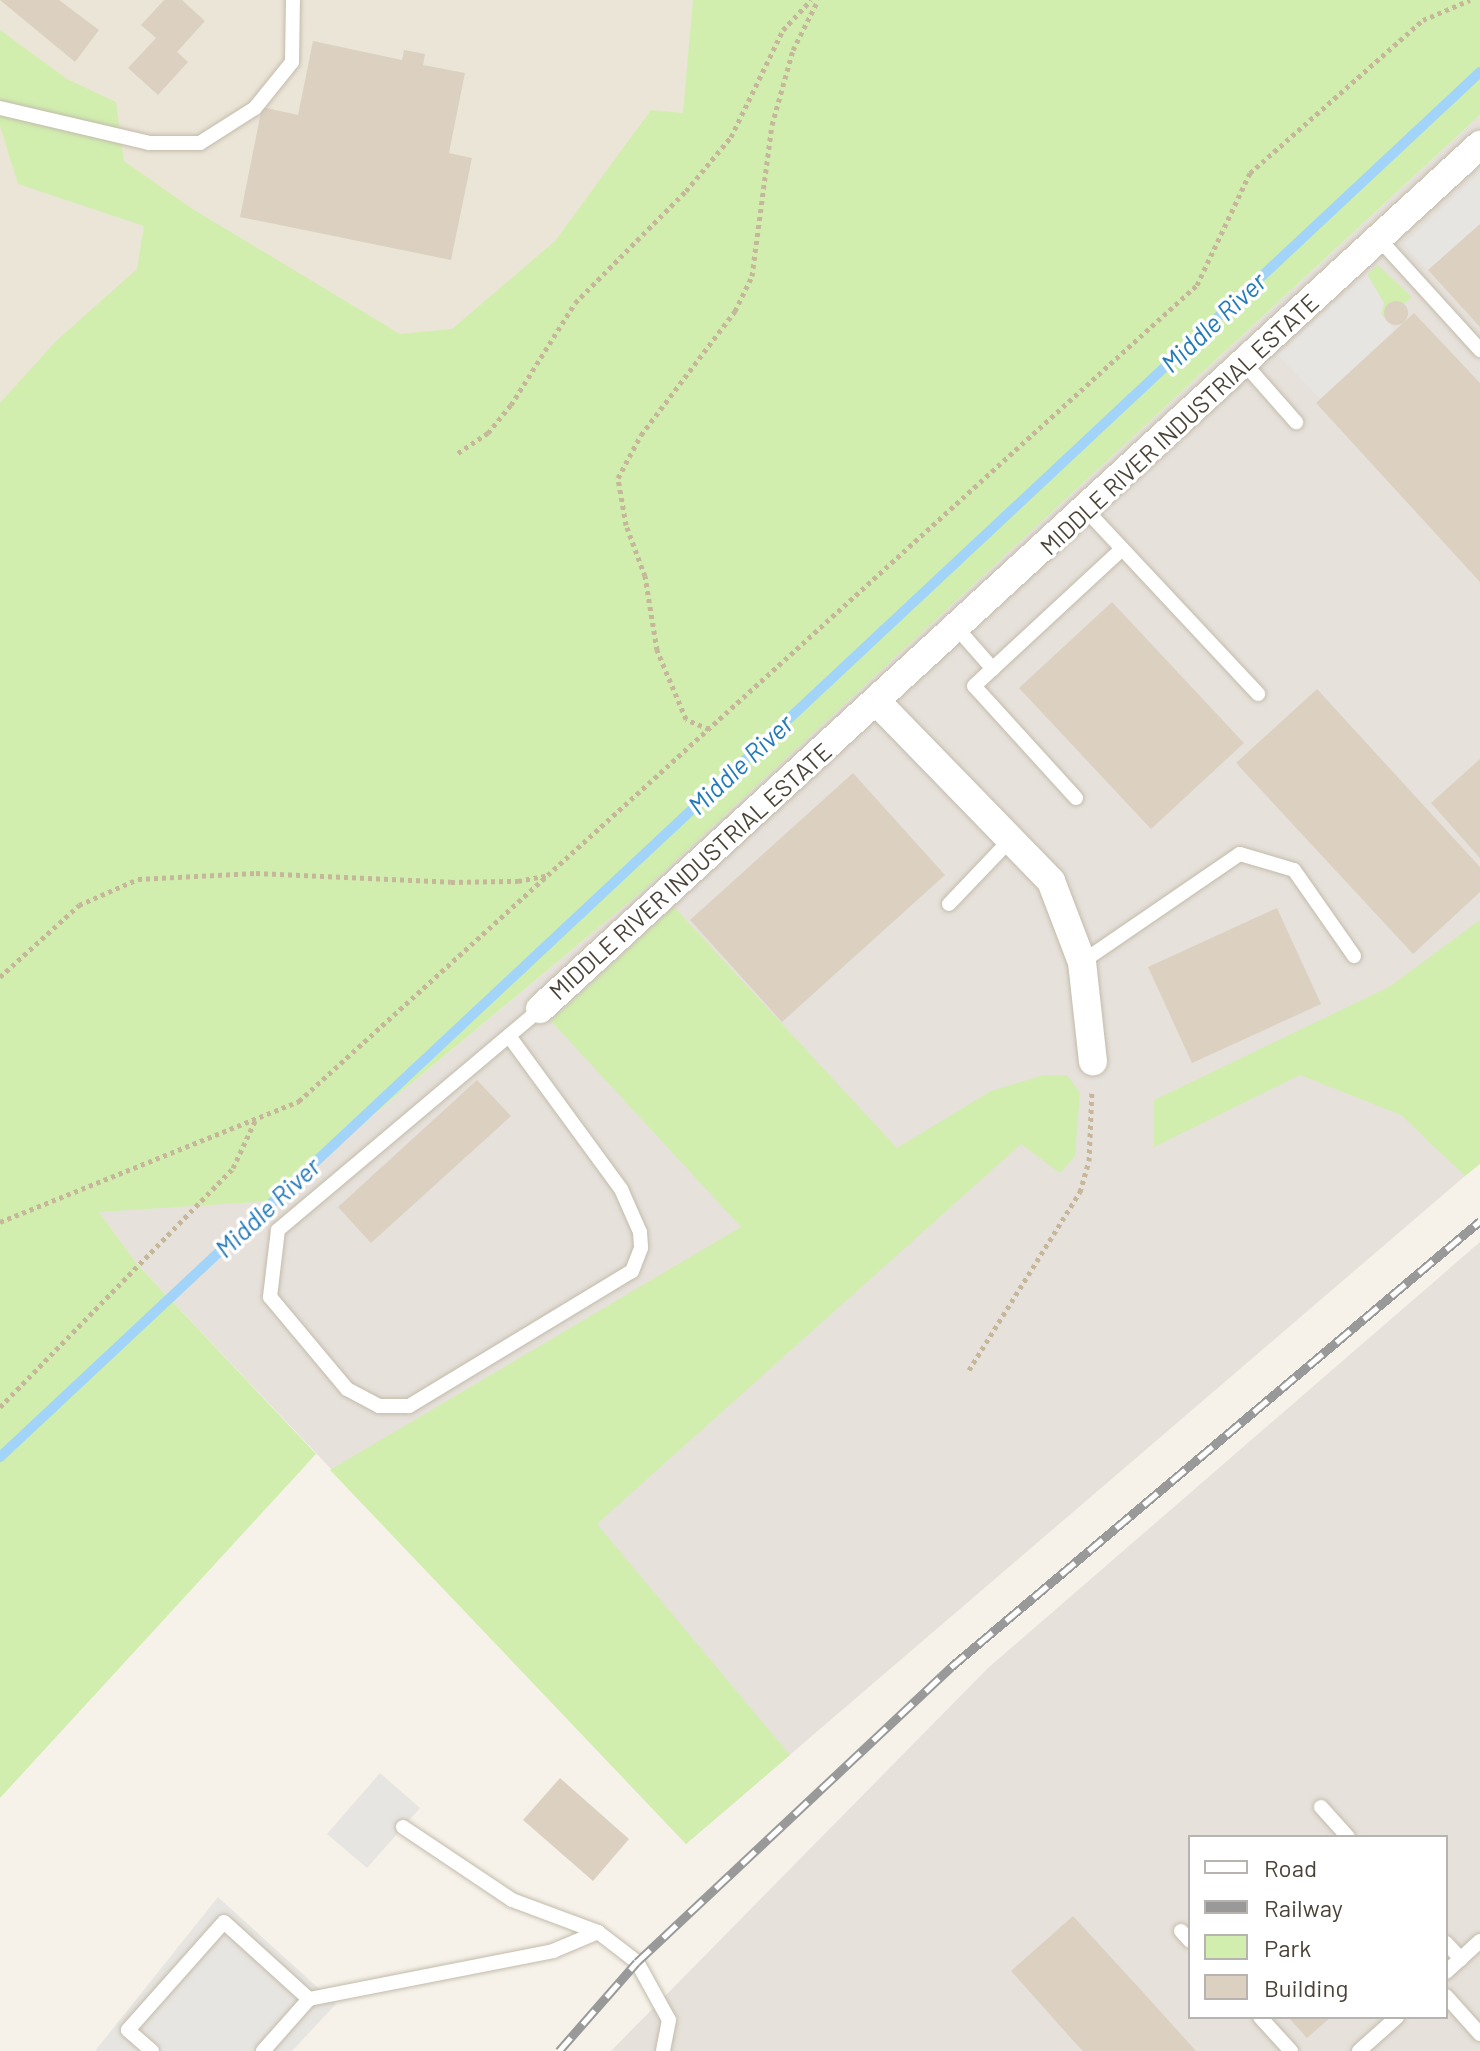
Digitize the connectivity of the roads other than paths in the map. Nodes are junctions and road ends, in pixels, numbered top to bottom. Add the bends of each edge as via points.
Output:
1 (293, 0) edge
2 (0, 108) edge
3 (1480, 145) edge
4 (1380, 240) junction
5 (1480, 350) edge
6 (1244, 363) junction
7 (1296, 422) dead end
8 (1086, 510) junction
9 (1122, 549) junction
10 (956, 627) junction
11 (993, 669) junction
12 (1258, 694) dead end
13 (876, 701) junction
14 (1076, 798) dead end
15 (1012, 838) junction
16 (949, 904) dead end
17 (1354, 956) dead end
18 (1082, 962) junction
19 (540, 1009) joint
20 (509, 1036) junction
21 (1093, 1061) road end
22 (1321, 1807) dead end
23 (403, 1827) dead end
24 (1346, 1835) edge
25 (598, 1932) junction
26 (1480, 1941) edge
27 (1448, 1945) edge
28 (1461, 1959) junction
29 (1448, 1970) edge
30 (1448, 1998) edge
31 (309, 1999) junction
32 (1262, 2019) edge
33 (1395, 2019) edge
34 (1480, 2034) edge
35 (152, 2051) edge
36 (263, 2051) edge
37 (663, 2051) edge
38 (1291, 2051) edge
39 (1359, 2051) edge

1 - 2 lane via 292,62 255,108 200,143 149,143
3 - 4 street, MIDDLE RIVER INDUSTRIAL ESTATE
4 - 5 lane
4 - 6 street, MIDDLE RIVER INDUSTRIAL ESTATE
6 - 7 lane
6 - 8 street, MIDDLE RIVER INDUSTRIAL ESTATE
8 - 9 lane
8 - 10 street, MIDDLE RIVER INDUSTRIAL ESTATE
9 - 11 lane
9 - 12 lane
10 - 11 lane
10 - 13 street, MIDDLE RIVER INDUSTRIAL ESTATE
11 - 14 lane via 974,686
13 - 15 street
13 - 19 street, MIDDLE RIVER INDUSTRIAL ESTATE
15 - 16 lane
15 - 18 street via 1051,881
17 - 18 lane via 1294,870 1240,854
18 - 21 street
19 - 20 lane
20 - 20 lane via 621,1189 641,1248 632,1271 409,1406 379,1406 347,1389 270,1297 278,1230
22 - 24 lane
23 - 25 lane via 512,1900
25 - 31 lane via 553,1951
25 - 37 lane via 637,1962 669,2020
26 - 28 lane
27 - 28 lane
28 - 29 lane
30 - 34 lane
31 - 35 lane via 224,1922 128,2030
31 - 36 lane
32 - 38 lane
33 - 39 lane

